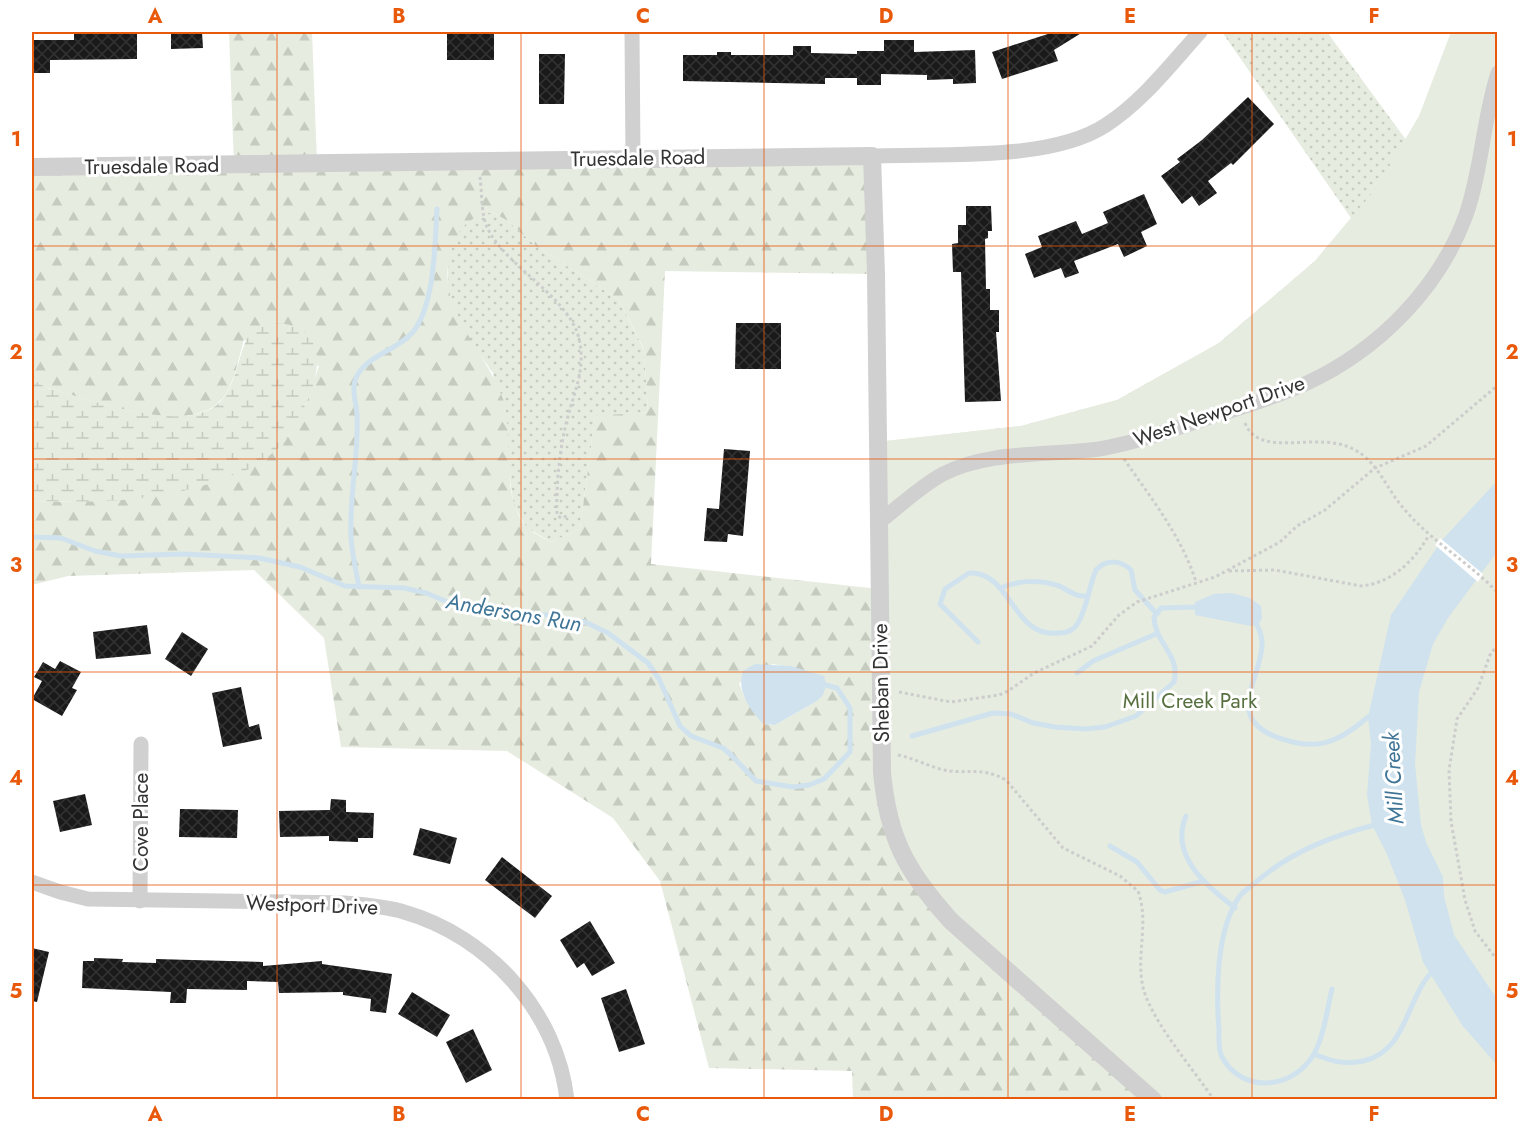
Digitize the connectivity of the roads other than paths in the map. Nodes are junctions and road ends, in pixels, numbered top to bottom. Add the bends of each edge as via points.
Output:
1 (632, 32) edge
2 (1200, 32) edge
3 (1497, 73) edge
4 (872, 156) junction
5 (633, 158) junction
6 (32, 167) edge
7 (878, 524) junction
8 (141, 744) dead end
9 (32, 882) edge
10 (140, 901) junction
11 (567, 1100) edge
12 (1153, 1100) edge

1 - 5 street
2 - 4 street, Truesdale Road via 1121,115 1065,144 1024,150
3 - 7 street, West Newport Drive via 1477,175 1466,216 1450,251 1405,313 1366,348 1307,383 1114,445 963,466 943,474
4 - 5 street, Truesdale Road
4 - 7 street, Sheban Drive
5 - 6 street, Truesdale Road
7 - 12 street, Sheban Drive via 882,772 896,844 915,880 951,921
8 - 10 street, Cove Place
9 - 10 street, Westport Drive via 88,898
10 - 11 street, Westport Drive via 345,903 385,908 430,921 484,953 520,988 554,1047

